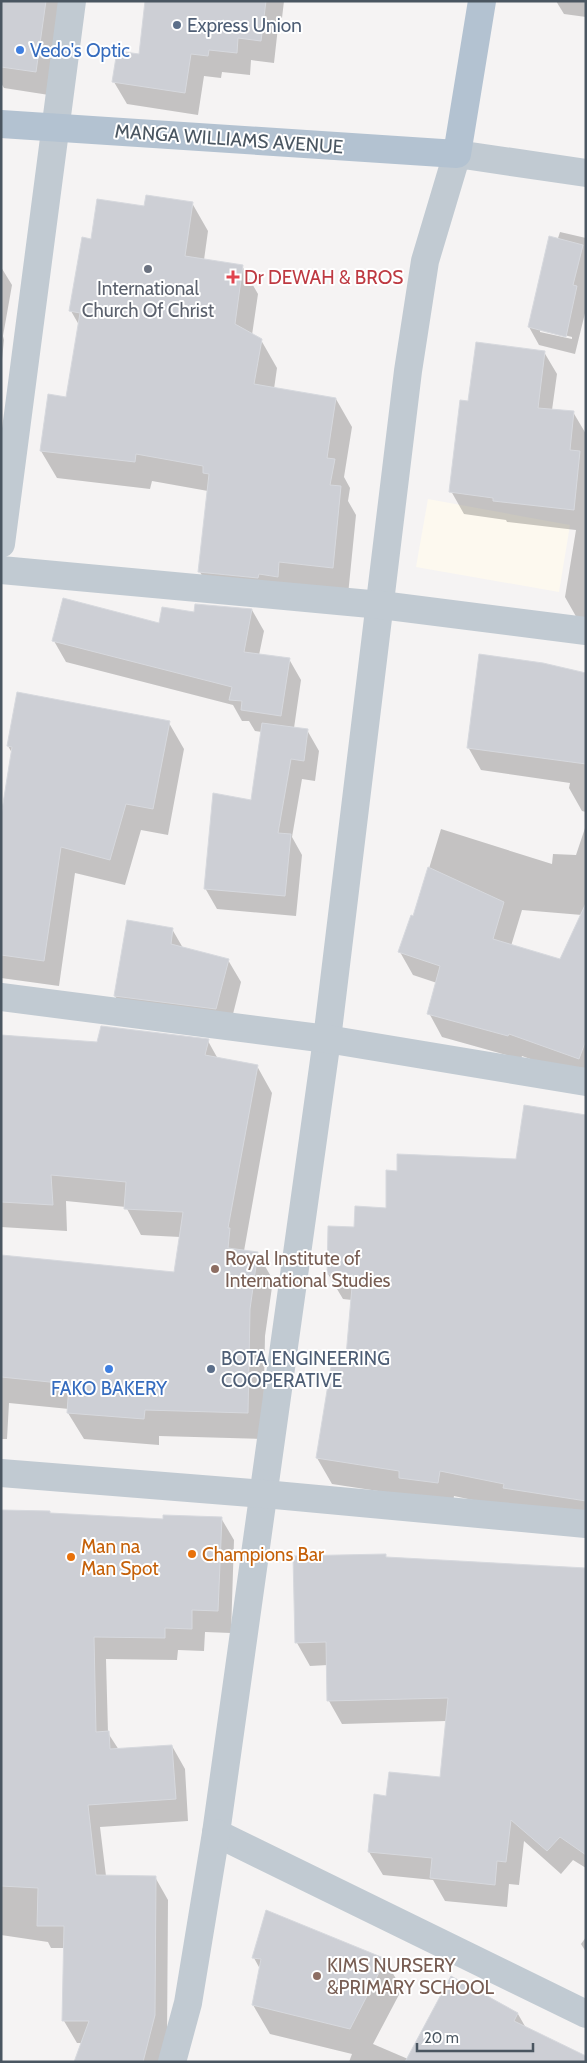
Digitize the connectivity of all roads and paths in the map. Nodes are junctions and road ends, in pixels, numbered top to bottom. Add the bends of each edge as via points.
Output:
1 (72, 1) edge
2 (482, 1) edge
3 (1, 124) edge
4 (55, 128) junction
5 (457, 154) junction
6 (586, 173) edge
7 (1, 544) edge
8 (1, 570) edge
9 (381, 605) junction
10 (586, 631) edge
11 (1, 997) edge
12 (327, 1039) junction
13 (586, 1082) edge
14 (1, 1473) edge
15 (264, 1494) junction
16 (586, 1524) edge
17 (216, 1833) junction
18 (586, 2014) edge
19 (172, 2062) edge

1 - 4 street
2 - 5 main road
3 - 4 main road, MANGA WILLIAMS AVENUE
4 - 5 main road, MANGA WILLIAMS AVENUE
4 - 7 street
5 - 6 street
5 - 9 street via 425,261 408,371
8 - 9 street
9 - 10 street
9 - 12 street
11 - 12 street
12 - 13 street
12 - 15 street
14 - 15 street
15 - 16 street
15 - 17 street
17 - 18 street
17 - 19 street via 188,2003

